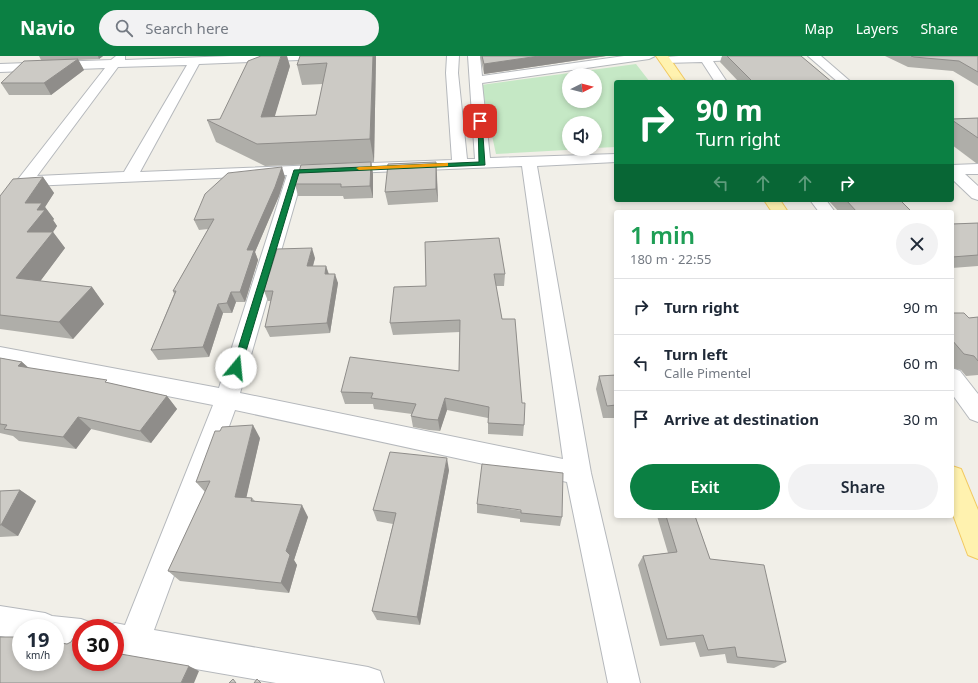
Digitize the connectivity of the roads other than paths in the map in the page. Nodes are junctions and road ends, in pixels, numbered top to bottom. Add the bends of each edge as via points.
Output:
1 (325, 56) edge
2 (453, 56) edge
3 (474, 56) edge
4 (649, 56) edge
5 (764, 56) edge
6 (814, 56) edge
7 (664, 58) edge
8 (704, 58) junction
9 (118, 60) edge
10 (195, 61) junction
11 (0, 68) edge
12 (476, 80) junction
13 (679, 80) edge
14 (720, 80) edge
15 (843, 80) edge
16 (614, 158) edge
17 (529, 161) junction
18 (483, 163) junction
19 (460, 164) junction
20 (978, 169) edge
21 (954, 170) edge
22 (296, 171) junction
23 (954, 172) edge
24 (129, 178) junction
25 (25, 181) junction
26 (978, 195) edge
27 (0, 210) edge
28 (0, 355) edge
29 (954, 380) edge
30 (227, 399) junction
31 (978, 412) edge
32 (578, 473) junction
33 (954, 481) edge
34 (978, 545) edge
35 (0, 621) edge
36 (12, 623) edge
37 (124, 640) edge
38 (368, 683) edge
39 (624, 683) edge

1 - 10 street
2 - 19 street
3 - 12 street
4 - 12 street
5 - 8 street
6 - 15 street
7 - 8 street
7 - 13 main road
8 - 14 street
9 - 10 street
9 - 11 street
9 - 25 street
10 - 24 street
12 - 18 street
16 - 17 street
17 - 18 street
17 - 32 street
18 - 19 street
19 - 22 street
20 - 21 street
22 - 24 street
22 - 30 street
23 - 26 street
24 - 25 street
25 - 27 street
28 - 30 street
29 - 31 street
30 - 32 street
30 - 37 street
32 - 39 street
33 - 34 main road
35 - 36 street
37 - 38 street

